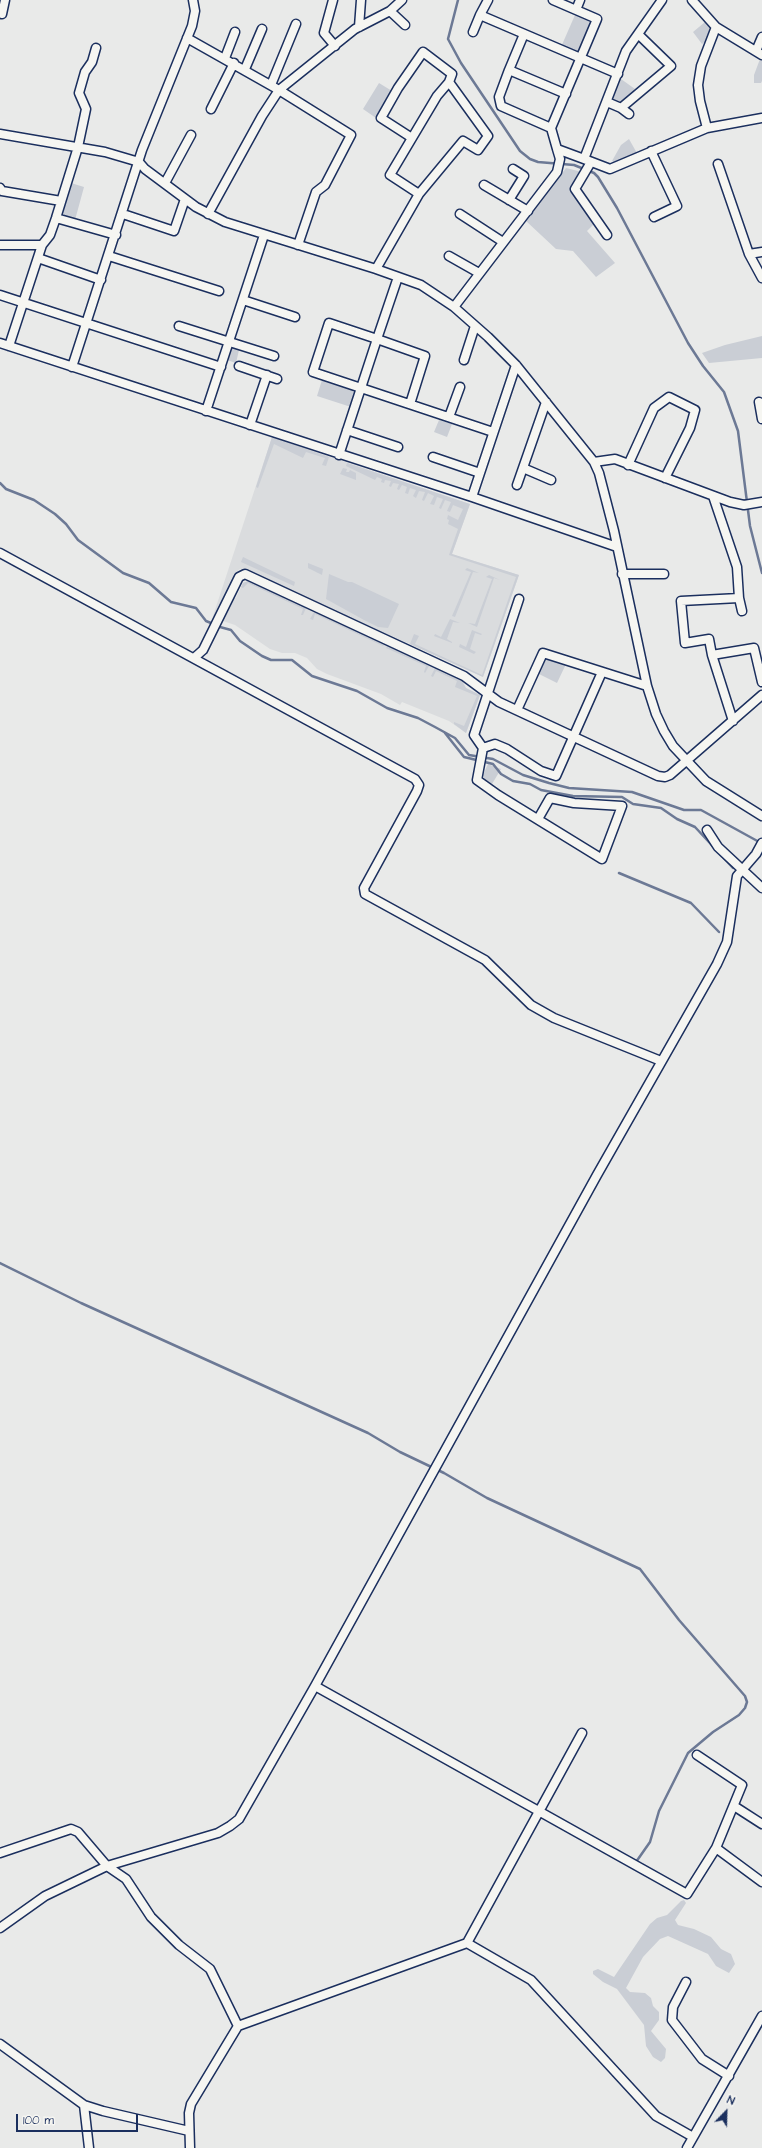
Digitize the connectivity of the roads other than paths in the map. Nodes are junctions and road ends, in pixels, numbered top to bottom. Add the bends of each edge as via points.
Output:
1 (5, 0) edge
2 (193, 0) edge
3 (333, 0) edge
4 (361, 0) edge
5 (402, 0) edge
6 (488, 0) edge
7 (553, 0) edge
8 (580, 0) edge
9 (662, 0) edge
10 (696, 1) edge
11 (576, 10) junction
12 (390, 11) junction
13 (2, 14) dead end
14 (480, 15) junction
15 (296, 24) dead end
16 (405, 25) dead end
17 (359, 27) junction
18 (262, 28) dead end
19 (718, 28) junction
20 (235, 32) dead end
21 (473, 32) dead end
22 (524, 34) junction
23 (638, 34) junction
24 (762, 37) edge
25 (187, 38) junction
26 (335, 46) junction
27 (96, 48) dead end
28 (759, 53) edge
29 (225, 58) junction
30 (581, 59) junction
31 (234, 63) junction
32 (245, 69) junction
33 (509, 70) junction
34 (618, 74) junction
35 (449, 82) junction
36 (271, 85) junction
37 (279, 90) junction
38 (566, 94) junction
39 (607, 102) junction
40 (620, 108) junction
41 (211, 109) dead end
42 (629, 114) dead end
43 (762, 118) edge
44 (551, 128) junction
45 (707, 128) junction
46 (0, 134) edge
47 (191, 135) dead end
48 (412, 138) junction
49 (78, 147) junction
50 (557, 149) junction
51 (651, 151) junction
52 (139, 162) junction
53 (718, 164) dead end
54 (587, 165) junction
55 (513, 169) dead end
56 (165, 183) junction
57 (484, 185) dead end
58 (0, 188) edge
59 (419, 194) junction
60 (185, 199) junction
61 (509, 200) junction
62 (61, 201) junction
63 (528, 211) junction
64 (123, 214) junction
65 (208, 214) junction
66 (460, 214) dead end
67 (654, 217) dead end
68 (56, 218) junction
69 (264, 235) junction
70 (607, 235) dead end
71 (116, 236) junction
72 (503, 242) junction
73 (0, 245) edge
74 (42, 245) junction
75 (298, 245) junction
76 (762, 252) edge
77 (749, 254) junction
78 (109, 256) junction
79 (449, 256) dead end
80 (38, 258) junction
81 (376, 269) junction
82 (479, 273) junction
83 (398, 277) junction
84 (762, 278) edge
85 (102, 280) junction
86 (219, 291) dead end
87 (0, 295) edge
88 (243, 300) junction
89 (23, 303) junction
90 (454, 308) junction
91 (295, 317) dead end
92 (87, 324) junction
93 (179, 326) dead end
94 (476, 326) junction
95 (377, 339) junction
96 (229, 342) junction
97 (0, 343) edge
98 (9, 346) junction
99 (274, 356) dead end
100 (464, 360) dead end
101 (516, 365) junction
102 (72, 366) junction
103 (239, 366) dead end
104 (221, 367) junction
105 (267, 375) junction
106 (277, 378) dead end
107 (460, 387) dead end
108 (362, 388) junction
109 (546, 402) junction
110 (759, 402) dead end
111 (410, 404) junction
112 (206, 411) junction
113 (449, 417) junction
114 (762, 418) edge
115 (250, 425) junction
116 (347, 430) junction
117 (493, 432) junction
118 (398, 447) dead end
119 (339, 455) junction
120 (433, 457) dead end
121 (594, 462) junction
122 (628, 465) junction
123 (523, 468) junction
124 (480, 473) junction
125 (665, 478) junction
126 (551, 480) dead end
127 (517, 485) dead end
128 (714, 496) junction
129 (472, 497) junction
130 (758, 502) edge
131 (617, 547) junction
132 (0, 553) edge
133 (622, 574) junction
134 (664, 574) dead end
135 (738, 598) junction
136 (519, 599) dead end
137 (742, 611) dead end
138 (712, 655) junction
139 (194, 658) junction
140 (602, 672) junction
141 (762, 682) edge
142 (647, 686) junction
143 (487, 694) junction
144 (762, 696) edge
145 (517, 710) junction
146 (734, 721) junction
147 (574, 737) junction
148 (482, 750) junction
149 (686, 761) junction
150 (762, 816) edge
151 (538, 819) junction
152 (707, 830) dead end
153 (762, 843) edge
154 (742, 870) junction
155 (762, 888) edge
156 (661, 1061) junction
157 (315, 1686) junction
158 (582, 1733) dead end
159 (697, 1755) dead end
160 (734, 1806) junction
161 (539, 1810) junction
162 (762, 1824) edge
163 (716, 1848) junction
164 (0, 1853) edge
165 (107, 1866) junction
166 (762, 1882) edge
167 (0, 1928) edge
168 (467, 1943) junction
169 (686, 1982) dead end
170 (762, 2016) edge
171 (238, 2026) junction
172 (0, 2044) edge
173 (729, 2076) junction
174 (84, 2105) junction
175 (189, 2131) junction
176 (693, 2137) junction
177 (89, 2148) edge
178 (190, 2148) edge
179 (687, 2148) edge

1 - 13 street
2 - 25 street via 195,11
3 - 26 street via 324,33
4 - 17 street
5 - 12 street
6 - 14 street
7 - 11 street
8 - 11 street
9 - 23 street
10 - 19 street
11 - 30 street via 597,19
12 - 16 street
12 - 17 street
14 - 21 street
14 - 22 street
15 - 36 street
17 - 26 street
18 - 32 street
19 - 28 street
19 - 45 street via 701,66 698,85
20 - 29 street
22 - 30 street
22 - 33 street
23 - 34 street via 626,51
23 - 40 street via 670,66
24 - 28 street
25 - 29 street
25 - 52 street
26 - 37 street
27 - 49 street via 79,93 86,109
29 - 31 street
30 - 34 street
30 - 38 street
31 - 32 street
31 - 41 street
32 - 36 street
33 - 38 street
33 - 44 street via 499,97 501,106
34 - 39 street
35 - 48 street via 437,96
35 - 48 street via 452,74 423,52 381,118
35 - 59 street via 488,136 478,150 463,141
36 - 37 street
37 - 65 street
37 - 75 street via 351,135 325,185 316,192
38 - 44 street
39 - 40 street
39 - 54 street
40 - 42 street
43 - 45 street
44 - 50 street
45 - 51 street
46 - 49 street
47 - 56 street
48 - 59 street via 390,175
49 - 52 street
49 - 62 street
50 - 54 street
50 - 63 street via 559,163
51 - 54 street via 607,169
51 - 67 street via 677,206
52 - 56 street
52 - 64 street
53 - 77 street
54 - 70 street via 575,189
55 - 61 street via 524,176
56 - 60 street
57 - 61 street
58 - 62 street via 2,191
59 - 81 street
60 - 64 street via 174,231
60 - 65 street
61 - 63 street
62 - 68 street
63 - 72 street
64 - 71 street
65 - 69 street
66 - 72 street
68 - 71 street
68 - 74 street via 50,235
69 - 75 street
69 - 88 street
71 - 78 street
72 - 82 street
73 - 74 street
74 - 80 street
75 - 81 street
76 - 77 street
77 - 84 street
78 - 85 street
78 - 86 street
79 - 82 street
80 - 85 street
80 - 89 street
81 - 83 street
82 - 90 street
83 - 90 street via 421,285
83 - 95 street
85 - 92 street
87 - 89 street
88 - 91 street
88 - 96 street
89 - 92 street
89 - 98 street
90 - 94 street
92 - 102 street
92 - 104 street
93 - 96 street
94 - 100 street
94 - 101 street
95 - 108 street
95 - 108 street via 329,323 313,372
95 - 111 street via 425,356
96 - 99 street
96 - 104 street
97 - 98 street
98 - 102 street
101 - 109 street
101 - 117 street
102 - 112 street
103 - 105 street
104 - 112 street
105 - 106 street
105 - 115 street
107 - 113 street
108 - 111 street
108 - 116 street
109 - 121 street
109 - 123 street
110 - 114 street
111 - 113 street
112 - 115 street
113 - 117 street
115 - 119 street
116 - 118 street
116 - 119 street
117 - 124 street
119 - 129 street
120 - 124 street
121 - 122 street via 615,459
121 - 131 street
122 - 125 street
122 - 125 street via 654,408 669,398 695,410 690,428
123 - 126 street
123 - 127 street
124 - 129 street
125 - 128 street
128 - 130 street via 744,505
128 - 135 street via 737,567
129 - 131 street
131 - 133 street
132 - 139 street
133 - 134 street
133 - 142 street
135 - 137 street
135 - 138 street via 681,601 686,643 709,639
136 - 143 street
138 - 141 street via 754,648
138 - 146 street
139 - 143 street via 203,650 239,577 245,574 464,676
139 - 156 street via 408,776 419,785 364,888 365,894 485,960 531,1005 554,1018
140 - 142 street
140 - 145 street via 542,653
140 - 147 street
142 - 149 street via 664,731
143 - 145 street
143 - 148 street via 474,735
144 - 146 street
145 - 147 street
146 - 149 street
147 - 148 street via 556,776 541,771 495,744
147 - 149 street via 658,776 670,775
148 - 151 street via 477,780
149 - 150 street via 706,780
151 - 151 street via 602,859 622,806 574,803 550,798
152 - 154 street via 718,847
153 - 154 street
154 - 155 street
154 - 156 street via 737,876 727,942
156 - 157 street
157 - 161 street
157 - 165 street via 245,1810 230,1826
158 - 161 street
159 - 160 street via 742,1785
160 - 162 street
160 - 163 street
161 - 163 street via 688,1894
161 - 168 street
163 - 166 street
164 - 165 street via 74,1830
165 - 167 street via 45,1896
165 - 171 street via 126,1879 151,1917 178,1945 210,1969
168 - 171 street
168 - 176 street via 531,1980 656,2116
169 - 173 street via 673,2006 672,2020 702,2059
170 - 173 street
171 - 175 street via 191,2104 188,2113
172 - 174 street
173 - 176 street
174 - 175 street
174 - 177 street
175 - 178 street
176 - 179 street

